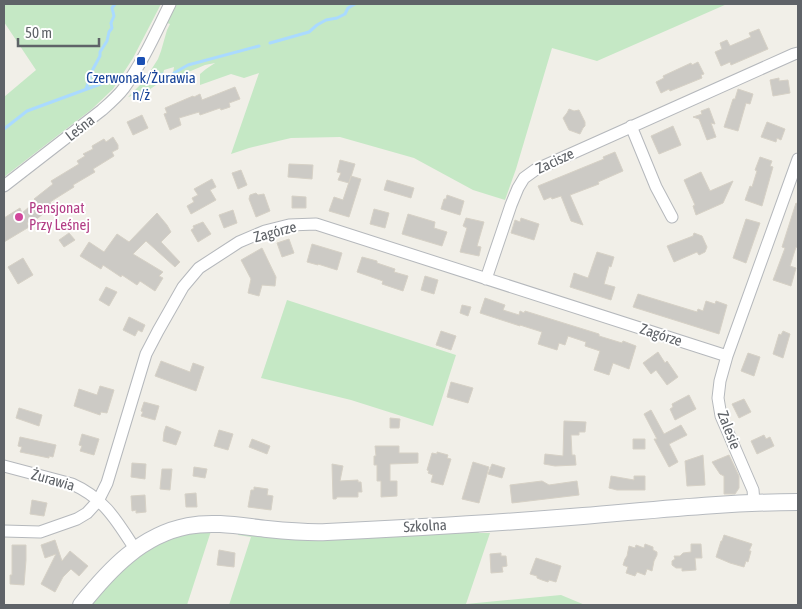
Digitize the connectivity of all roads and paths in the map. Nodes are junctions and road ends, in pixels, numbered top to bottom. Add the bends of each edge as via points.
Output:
1 (170, 4) edge
2 (798, 53) edge
3 (631, 126) junction
4 (798, 159) edge
5 (4, 186) edge
6 (672, 216) dead end
7 (486, 279) junction
8 (727, 356) junction
9 (4, 466) edge
10 (98, 501) junction
11 (754, 502) junction
12 (798, 502) edge
13 (4, 531) edge
14 (135, 549) junction
15 (81, 605) edge

1 - 5 street, Leśna via 124,89 102,110
2 - 3 street, Zacisze
3 - 6 street via 656,188
3 - 7 street, Zacisze via 524,178 510,205
4 - 8 street
7 - 8 street, Zagórze
7 - 10 street, Zagórze via 316,224 289,225 240,242 199,268 183,287 158,331 146,354 107,483
8 - 11 street, Zalesie via 718,398 721,416 753,490
9 - 10 street, Żurawia via 72,484
10 - 13 street, Zagórze via 77,519 40,532
10 - 14 street, Żurawia via 115,518
11 - 12 street, Szkolna
11 - 14 street, Szkolna via 325,532 208,523 169,531
14 - 15 street, Szkolna

